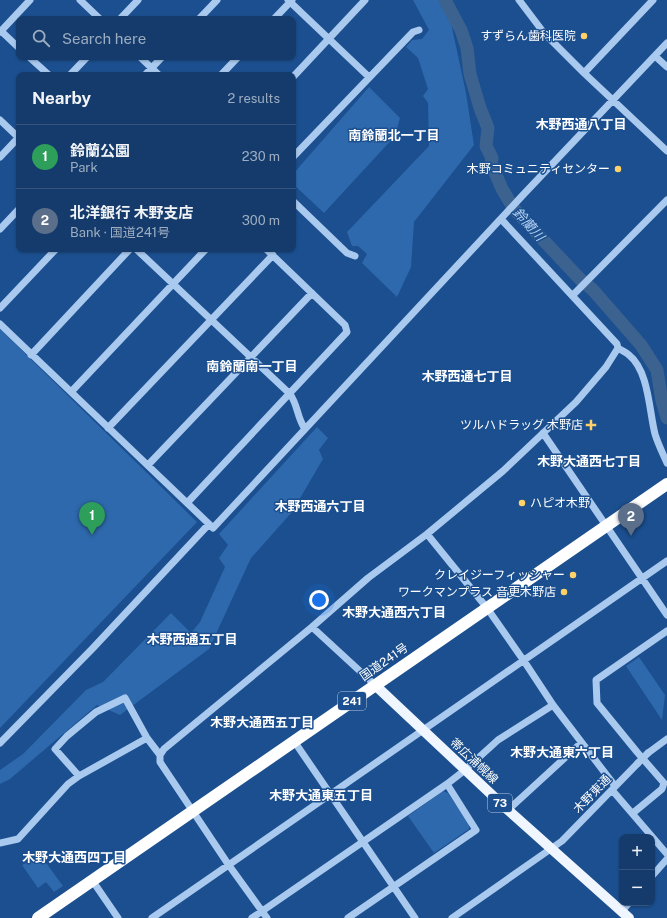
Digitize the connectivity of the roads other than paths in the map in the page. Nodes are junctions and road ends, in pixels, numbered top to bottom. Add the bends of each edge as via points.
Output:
1 (30, 0) edge
2 (80, 0) edge
3 (138, 0) edge
4 (217, 0) edge
5 (365, 0) edge
6 (519, 0) edge
7 (653, 0) edge
8 (290, 1) edge
9 (97, 16) edge
10 (123, 16) edge
11 (202, 16) edge
12 (277, 16) edge
13 (419, 30) dead end
14 (0, 32) edge
15 (329, 38) junction
16 (667, 44) edge
17 (16, 45) edge
18 (655, 56) junction
19 (32, 60) edge
20 (84, 60) edge
21 (143, 60) edge
22 (159, 60) edge
23 (235, 60) edge
24 (667, 67) edge
25 (152, 68) junction
26 (46, 72) edge
27 (73, 72) edge
28 (148, 72) edge
29 (156, 72) edge
30 (224, 72) edge
31 (584, 73) junction
32 (296, 74) edge
33 (369, 77) junction
34 (613, 100) junction
35 (0, 120) edge
36 (16, 135) edge
37 (16, 141) edge
38 (667, 152) edge
39 (296, 154) edge
40 (0, 157) edge
41 (667, 200) edge
42 (296, 204) edge
43 (16, 211) edge
44 (501, 219) junction
45 (0, 228) edge
46 (53, 252) edge
47 (127, 252) edge
48 (139, 252) edge
49 (203, 252) edge
50 (270, 252) edge
51 (273, 255) junction
52 (355, 256) dead end
53 (173, 284) junction
54 (312, 293) junction
55 (573, 296) junction
56 (0, 308) edge
57 (211, 320) junction
58 (0, 324) edge
59 (618, 348) junction
60 (31, 355) junction
61 (250, 357) junction
62 (71, 392) junction
63 (290, 394) junction
64 (108, 428) junction
65 (305, 429) junction
66 (543, 433) junction
67 (667, 463) edge
68 (148, 466) junction
69 (667, 484) edge
70 (187, 503) junction
71 (209, 524) junction
72 (607, 525) junction
73 (427, 534) junction
74 (667, 561) edge
75 (643, 579) junction
76 (487, 608) junction
77 (667, 615) edge
78 (312, 627) junction
79 (667, 631) edge
80 (524, 661) junction
81 (375, 685) junction
82 (552, 705) junction
83 (423, 730) junction
84 (147, 738) junction
85 (667, 739) edge
86 (294, 741) junction
87 (0, 743) edge
88 (581, 743) junction
89 (160, 755) junction
90 (466, 770) junction
91 (79, 776) junction
92 (447, 784) junction
93 (613, 788) junction
94 (330, 794) junction
95 (508, 810) junction
96 (192, 812) junction
97 (633, 813) junction
98 (362, 842) junction
99 (0, 843) edge
100 (552, 850) junction
101 (667, 854) edge
102 (667, 859) edge
103 (228, 864) junction
104 (655, 873) edge
105 (92, 880) junction
106 (393, 887) junction
107 (262, 911) junction
108 (625, 915) edge
109 (38, 918) edge
110 (118, 918) edge
111 (152, 918) edge
112 (252, 918) edge
113 (267, 918) edge
114 (348, 918) edge
115 (415, 918) edge
116 (452, 918) edge

1 - 14 street
2 - 9 street
3 - 10 street
4 - 11 street
5 - 15 street
6 - 31 street via 544,33
7 - 31 street
8 - 12 street
8 - 15 street
13 - 33 street via 412,32
14 - 17 street
15 - 32 street
15 - 33 street
16 - 18 street
18 - 24 street
18 - 34 street
19 - 26 street
20 - 27 street
21 - 25 street
22 - 25 street
23 - 30 street
25 - 28 street
25 - 29 street
31 - 34 street
33 - 39 street
34 - 38 street
34 - 44 street
35 - 36 street
37 - 40 street
41 - 55 street
42 - 52 street via 347,253
43 - 45 street
44 - 55 street
44 - 65 street
46 - 56 street
47 - 60 street
48 - 53 street
49 - 53 street
50 - 51 street
51 - 54 street
51 - 57 street
53 - 57 street
53 - 62 street
54 - 61 street
54 - 63 street via 345,325 347,332
55 - 59 street via 618,344
57 - 61 street
57 - 64 street
58 - 60 street
59 - 66 street via 606,367 576,402
59 - 67 street via 630,356 642,374 656,435
60 - 62 street
61 - 63 street
61 - 68 street
62 - 64 street
63 - 65 street
63 - 70 street
64 - 68 street
65 - 71 street via 212,528
66 - 72 street
66 - 73 street via 503,471
68 - 70 street
69 - 72 highway, 国道241号 / 241
70 - 71 street
71 - 87 street
72 - 75 street
72 - 76 highway, 国道241号 / 241
73 - 76 street
73 - 78 street via 368,578
74 - 75 street
75 - 77 street
75 - 80 street
76 - 80 street
76 - 81 highway, 国道241号 / 241
78 - 81 street
78 - 89 street via 174,740
79 - 97 street via 596,680 597,704 664,783 662,789
80 - 82 street
80 - 83 street
81 - 83 main road, 帯広浦幌線 / 73
81 - 86 highway, 国道241号 / 241
82 - 88 street
82 - 90 street via 498,740
83 - 90 main road, 帯広浦幌線 / 73
83 - 94 street
84 - 89 street
84 - 91 street
84 - 91 street via 125,698 96,712 55,749
85 - 93 street, 木野東通, bridge via 648,753
86 - 94 street
86 - 96 highway, 国道241号 / 241
88 - 93 street
88 - 95 street
89 - 96 street via 160,762
90 - 92 street
90 - 95 main road, 帯広浦幌線 / 73
91 - 99 street via 68,784 18,839
92 - 98 street
92 - 106 street via 476,830
93 - 97 street
93 - 100 street, 木野東通
94 - 98 street
94 - 103 street
95 - 100 main road, 帯広浦幌線 / 73
96 - 103 street
96 - 105 highway, 国道241号 / 241
97 - 101 street
98 - 106 street
98 - 107 street
100 - 108 main road, 帯広浦幌線 / 73
100 - 116 street, 木野東通
102 - 104 street
103 - 107 street
103 - 111 street
105 - 109 highway, 国道241号 / 241
105 - 110 street
106 - 114 street
106 - 115 street
107 - 112 street
107 - 113 street

